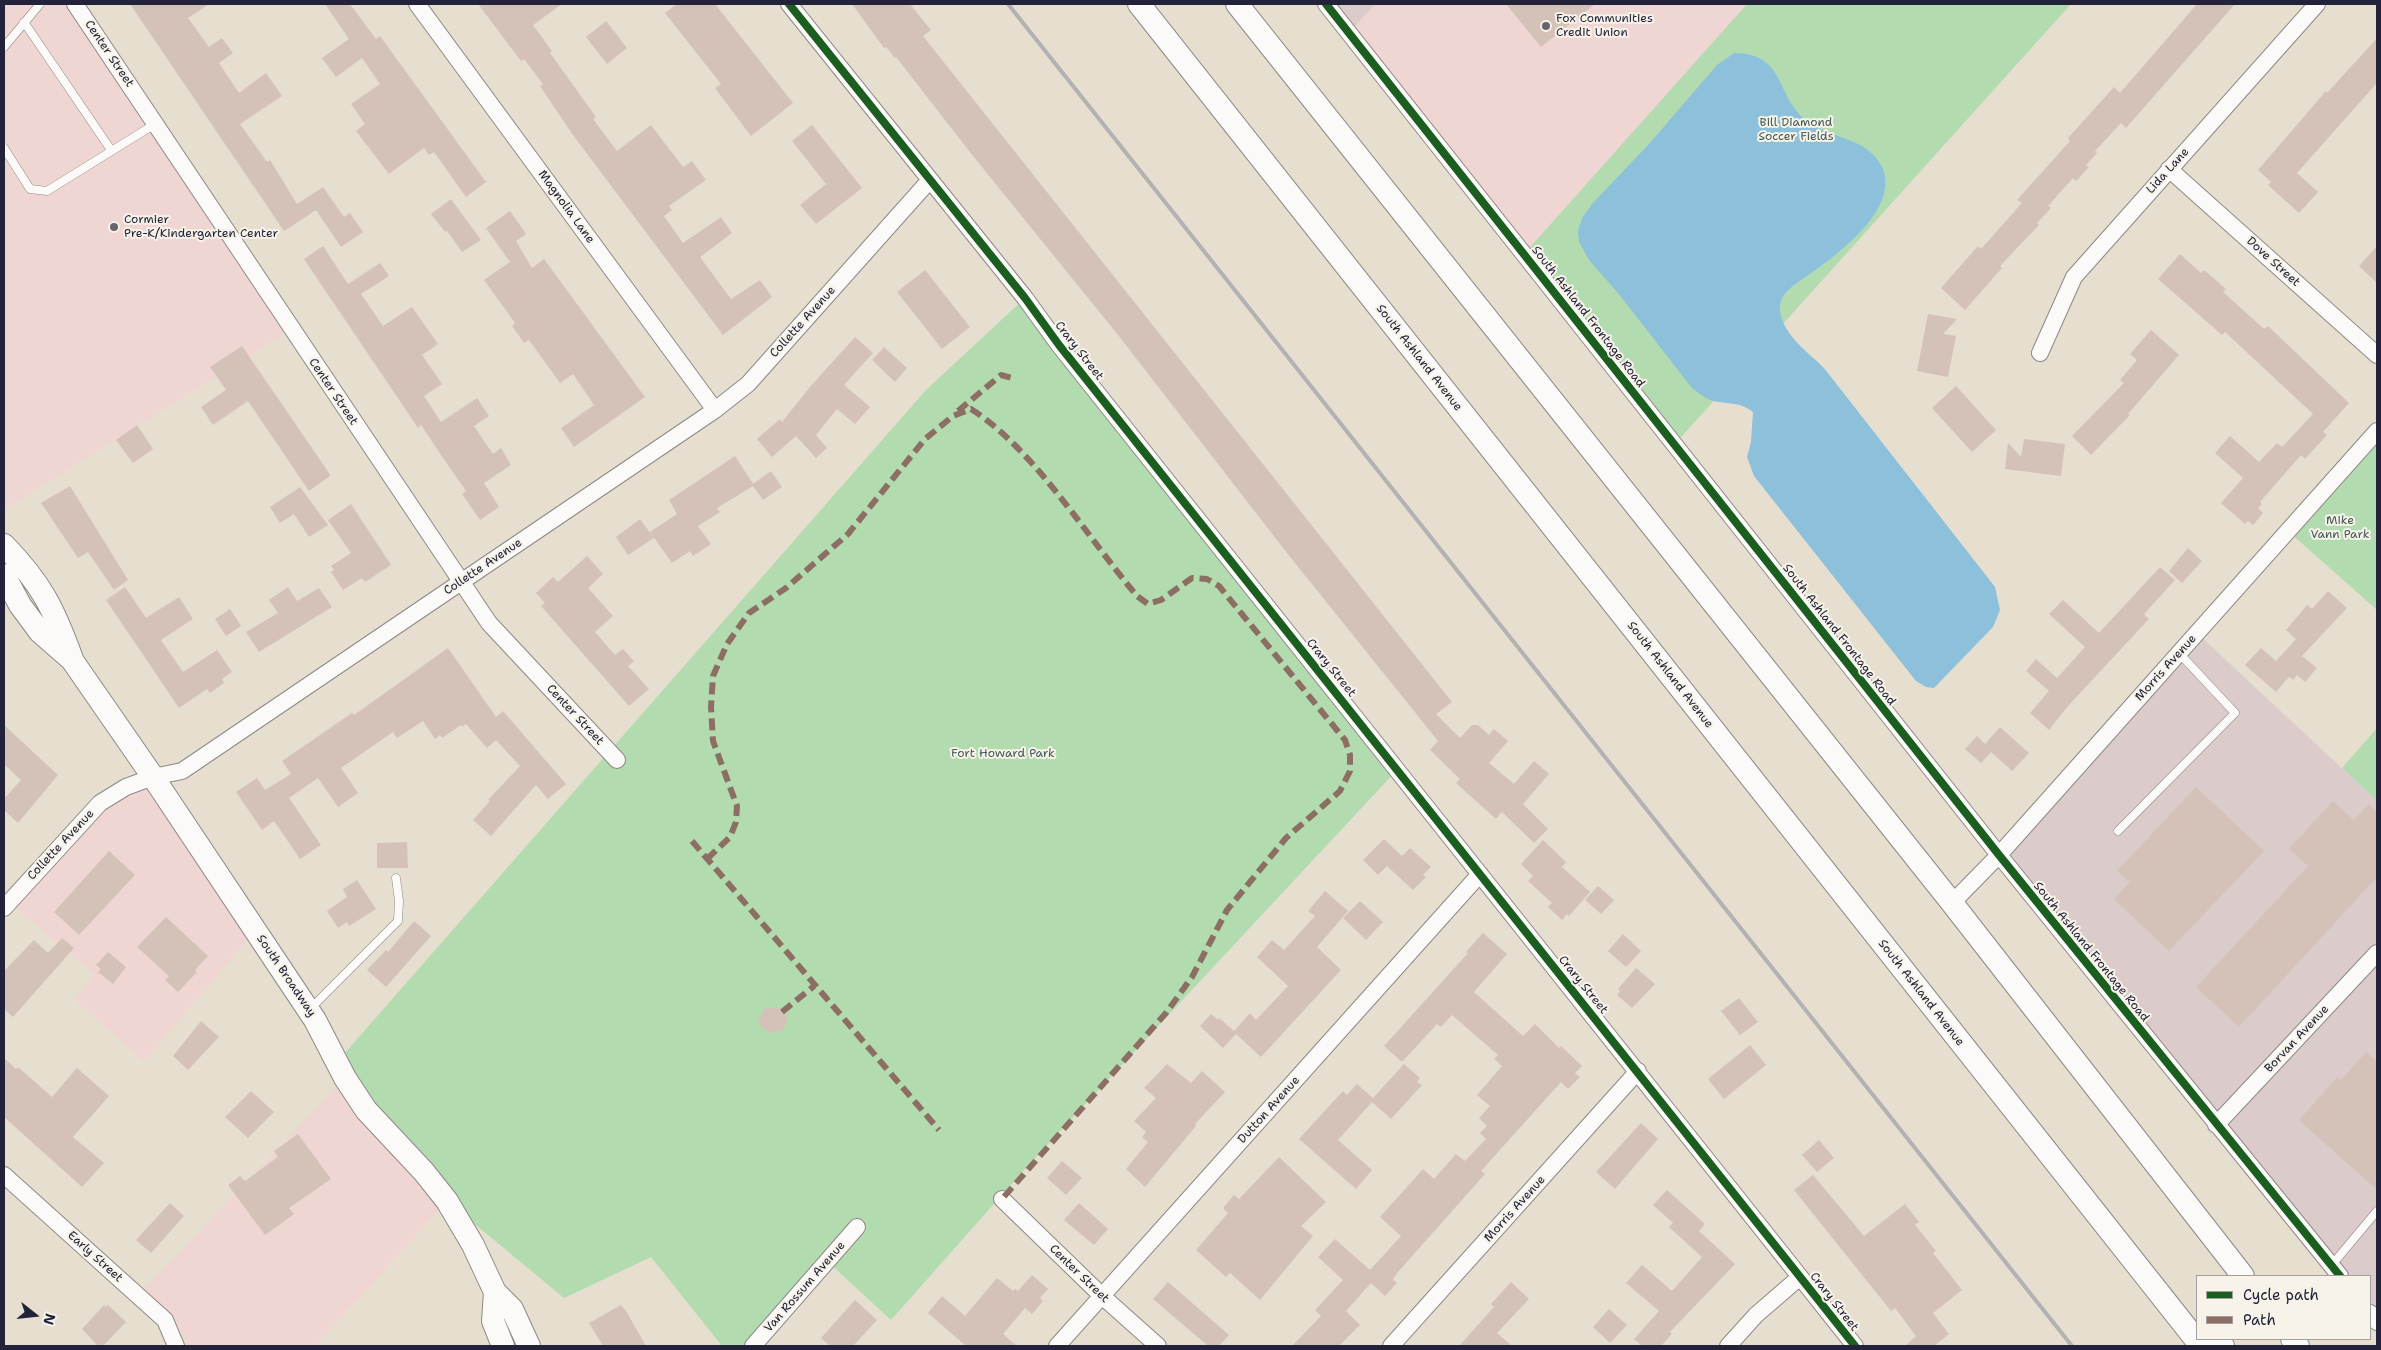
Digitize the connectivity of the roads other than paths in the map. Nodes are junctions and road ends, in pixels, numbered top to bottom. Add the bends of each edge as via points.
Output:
1 (40, 4) edge
2 (75, 4) edge
3 (417, 4) edge
4 (789, 4) edge
5 (1140, 4) edge
6 (1237, 4) edge
7 (1326, 4) edge
8 (2317, 4) edge
9 (24, 22) junction
10 (4, 46) edge
11 (156, 124) junction
12 (4, 148) edge
13 (111, 150) junction
14 (2169, 169) junction
15 (929, 181) junction
16 (2040, 353) dead end
17 (2377, 355) edge
18 (715, 410) junction
19 (2377, 431) edge
20 (4, 545) edge
21 (4, 575) edge
22 (462, 582) junction
23 (2179, 654) junction
24 (72, 660) junction
25 (617, 760) dead end
26 (153, 777) junction
27 (2118, 830) dead end
28 (1999, 855) junction
29 (1480, 874) junction
30 (396, 878) dead end
31 (1952, 904) junction
32 (4, 908) edge
33 (2377, 953) edge
34 (309, 1010) junction
35 (1638, 1071) junction
36 (2216, 1125) junction
37 (4, 1175) edge
38 (1002, 1199) dead end
39 (2377, 1211) edge
40 (857, 1227) dead end
41 (2138, 1268) junction
42 (2335, 1271) edge
43 (2242, 1275) edge
44 (1800, 1278) junction
45 (495, 1292) junction
46 (1102, 1296) junction
47 (2196, 1321) edge
48 (2196, 1340) edge
49 (176, 1346) edge
50 (503, 1346) edge
51 (529, 1346) edge
52 (752, 1346) edge
53 (1057, 1346) edge
54 (1158, 1346) edge
55 (1391, 1346) edge
56 (1728, 1346) edge
57 (1855, 1346) edge

1 - 9 lane
2 - 11 street, Center Street
3 - 18 street, Magnolia Lane
4 - 15 street, Crary Street
5 - 41 main road, South Ashland Avenue
6 - 31 main road
7 - 28 street, South Ashland Frontage Road
8 - 14 street, Lida Lane
9 - 10 lane
9 - 13 lane
11 - 13 lane
11 - 22 street, Center Street
12 - 13 lane via 30,189 47,191
14 - 16 street, Lida Lane via 2074,277
14 - 17 street, Dove Street
15 - 18 street, Collette Avenue via 748,384
15 - 29 street, Crary Street
18 - 22 street, Collette Avenue
19 - 23 street, Morris Avenue
20 - 24 main road, South Broadway via 28,569 42,591 56,616
21 - 24 main road, South Broadway via 40,632
22 - 25 street, Center Street via 490,623
22 - 26 street, Collette Avenue via 182,770
23 - 27 lane via 2235,713
23 - 28 street, Morris Avenue
24 - 26 main road, South Broadway
26 - 32 street, Collette Avenue via 122,789 100,803
26 - 34 main road, South Broadway
28 - 31 street, Morris Avenue
28 - 36 street, South Ashland Frontage Road
29 - 35 street, Crary Street
29 - 46 street, Dutton Avenue
30 - 34 lane via 400,901 398,921
31 - 43 main road
33 - 36 street, Borvan Avenue
34 - 45 main road, South Broadway via 366,1110 447,1201 473,1244
35 - 44 street, Crary Street
35 - 55 street, Morris Avenue
36 - 42 street, South Ashland Frontage Road
37 - 49 street, Early Street via 165,1320
38 - 46 street, Center Street
39 - 42 lane
40 - 52 street, Van Rossum Avenue
41 - 47 main road
41 - 48 main road, South Ashland Avenue
44 - 56 street via 1756,1315
44 - 57 street, Crary Street
45 - 50 main road, South Broadway via 493,1321
45 - 51 main road, South Broadway via 512,1309
46 - 53 street, Dutton Avenue
46 - 54 street, Center Street

